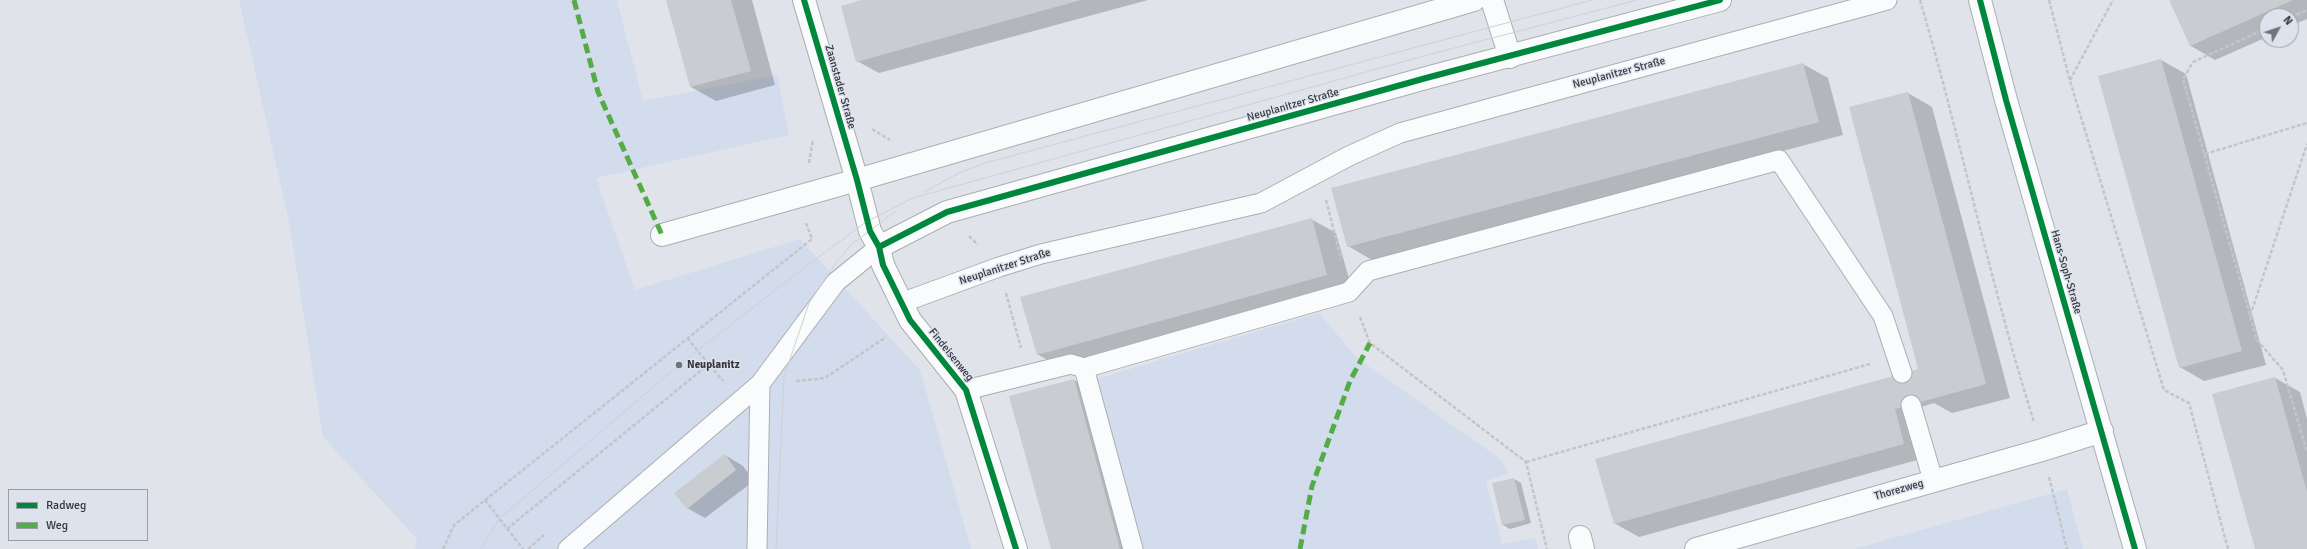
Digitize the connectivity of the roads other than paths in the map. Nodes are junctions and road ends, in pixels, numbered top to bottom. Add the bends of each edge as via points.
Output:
1 (804, 0) edge
2 (1474, 0) edge
3 (1492, 0) edge
4 (1720, 0) edge
5 (1887, 0) edge
6 (1980, 0) edge
7 (1425, 7) edge
8 (1510, 57) junction
9 (857, 180) junction
10 (662, 235) dead end
11 (879, 247) junction
12 (906, 312) junction
13 (1899, 365) road end
14 (1084, 368) junction
15 (760, 384) junction
16 (966, 390) junction
17 (1911, 405) dead end
18 (2102, 431) junction
19 (1933, 480) junction
20 (568, 549) edge
21 (757, 549) edge
22 (1016, 549) edge
23 (1133, 549) edge
24 (1696, 549) edge
25 (2135, 549) edge

1 - 9 street, Zaanstader Straße
2 - 7 street
3 - 8 street
4 - 8 street, Neuplanitzer Straße
5 - 12 lane, Neuplanitzer Straße via 1400,133 1349,156 1261,203 1041,254 1000,267
6 - 18 street, Hans-Soph-Straße via 2008,107
7 - 9 street
8 - 11 street, Neuplanitzer Straße via 1426,78 947,212
9 - 10 street
9 - 11 street, Findeisenweg via 866,222
11 - 12 street, Findeisenweg via 883,265
11 - 15 lane via 836,282
12 - 16 street, Findeisenweg
13 - 14 lane via 1884,316 1779,160 1368,271 1349,292
14 - 16 lane via 1071,364
14 - 23 lane
15 - 20 lane
15 - 21 lane
16 - 22 street, Findeisenweg
17 - 19 lane
18 - 19 street, Thorezweg
18 - 25 street, Hans-Soph-Straße
19 - 24 street, Thorezweg

